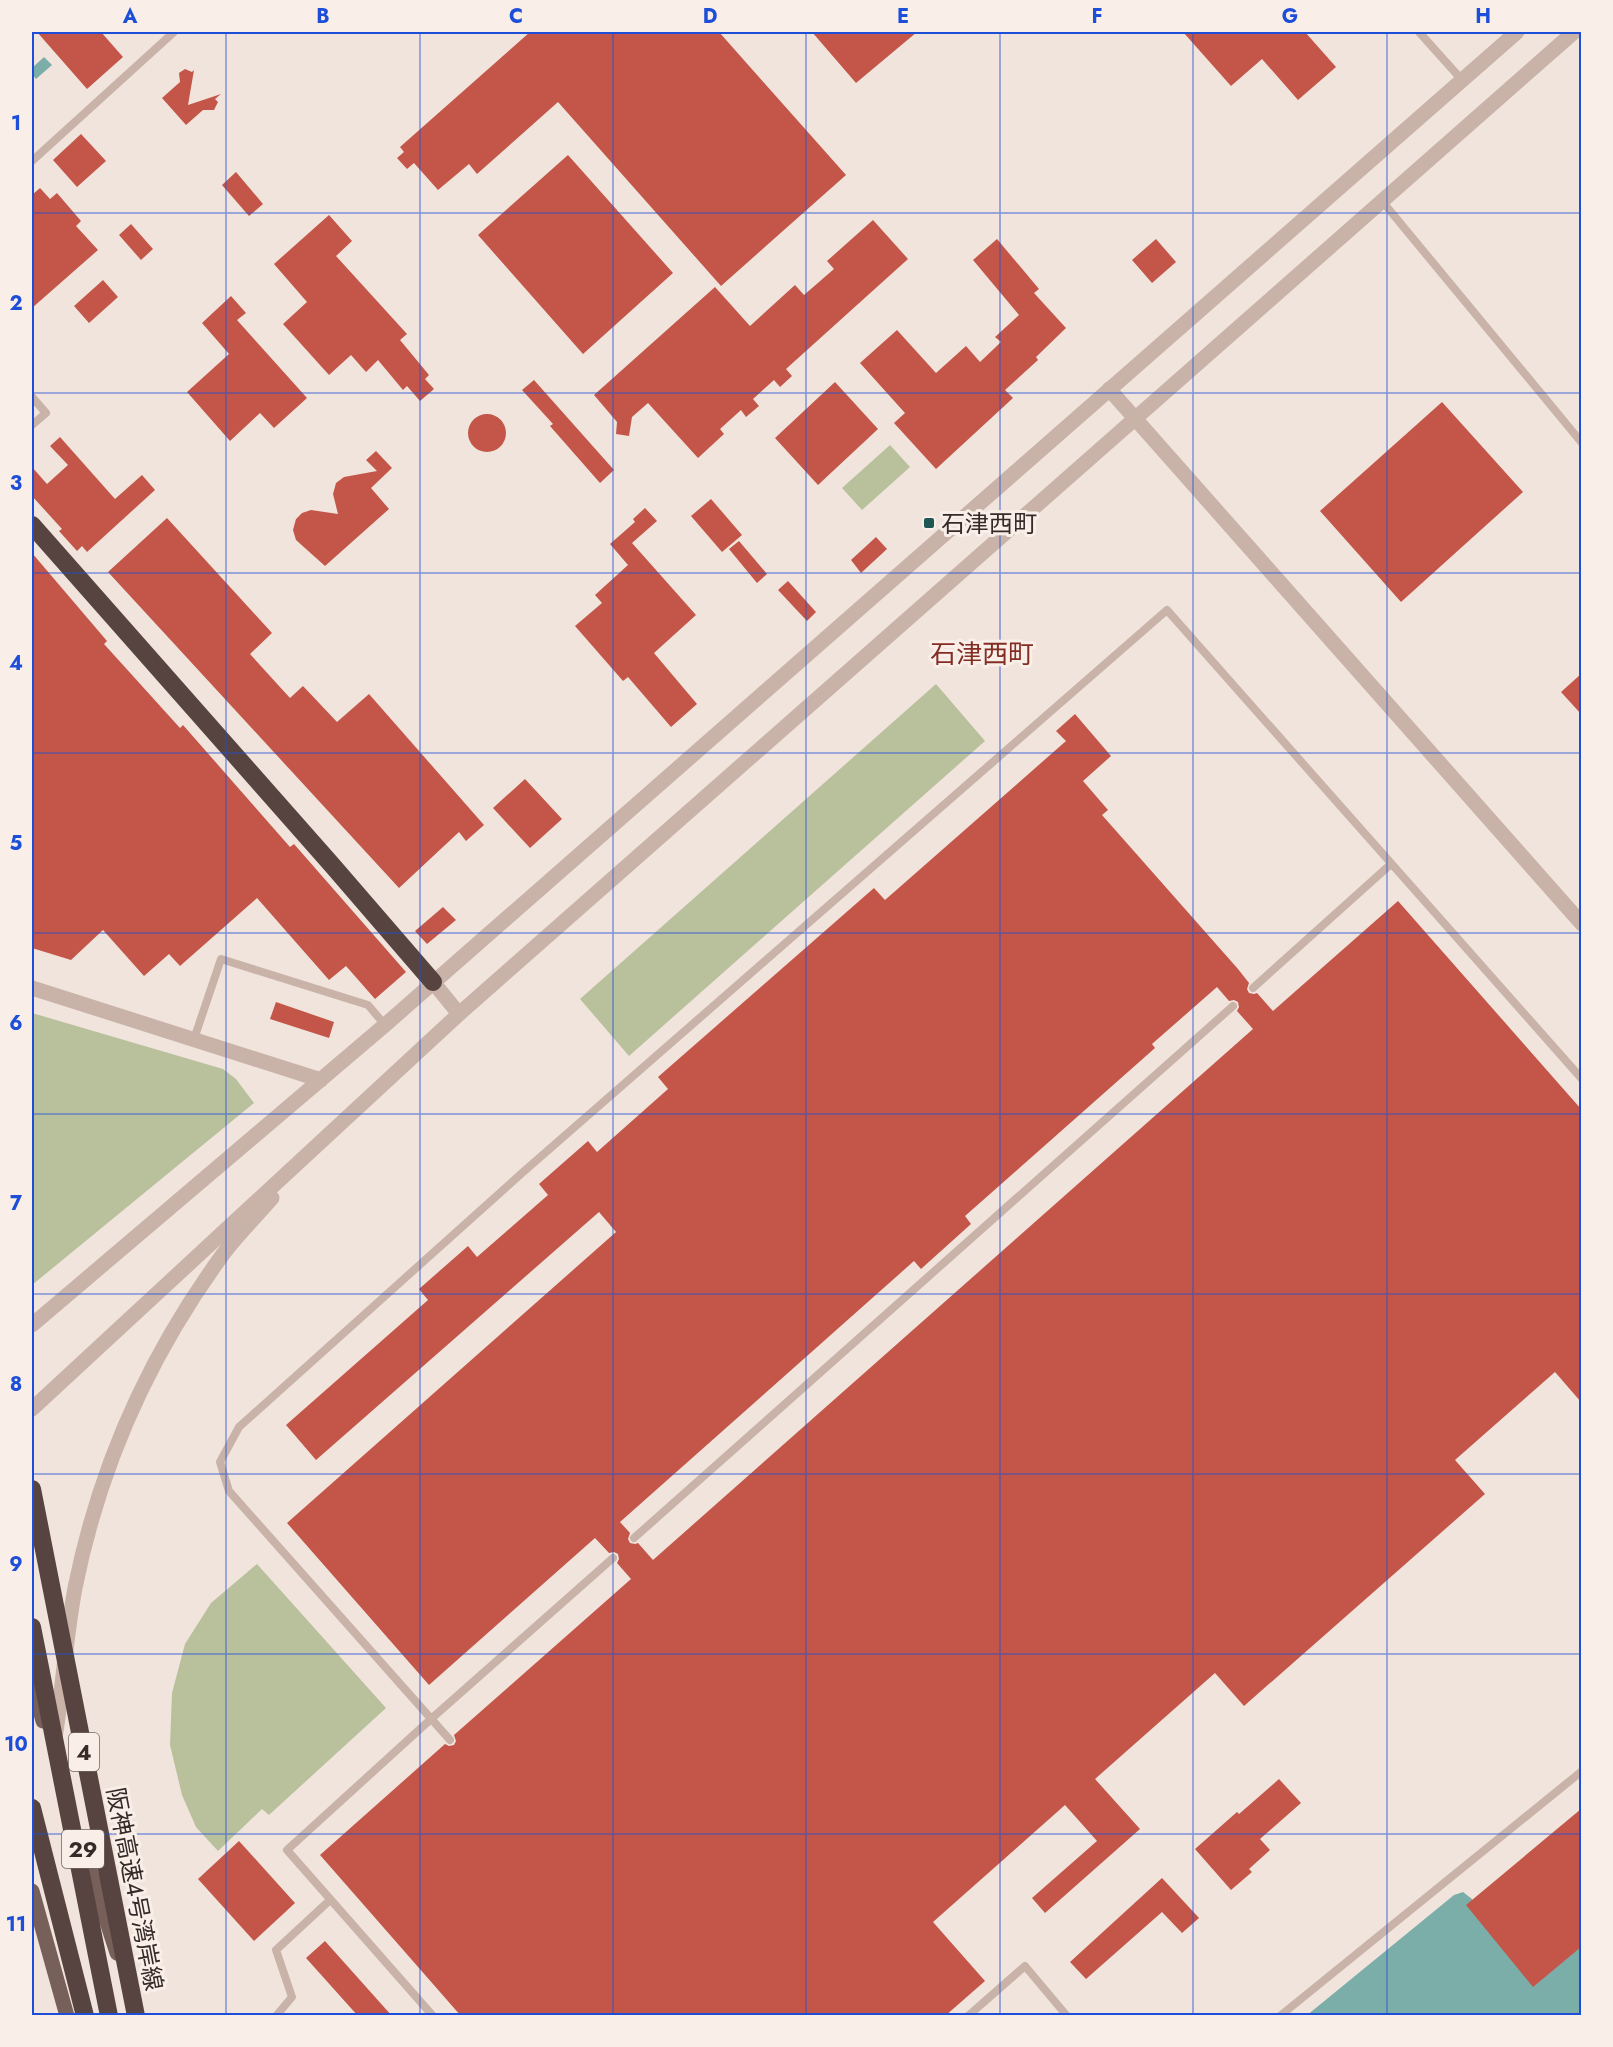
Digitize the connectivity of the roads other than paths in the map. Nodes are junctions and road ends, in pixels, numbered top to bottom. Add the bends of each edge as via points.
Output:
1 (174, 32) edge
2 (1419, 32) edge
3 (1517, 32) edge
4 (1574, 32) edge
5 (1462, 80) junction
6 (32, 160) edge
7 (1382, 201) junction
8 (1109, 389) junction
9 (32, 397) edge
10 (1134, 418) junction
11 (32, 425) edge
12 (1581, 443) edge
13 (32, 525) edge
14 (1391, 864) junction
15 (1581, 924) edge
16 (433, 982) junction
17 (32, 988) edge
18 (1253, 988) dead end
19 (1233, 1006) dead end
20 (459, 1014) junction
21 (385, 1024) junction
22 (194, 1039) junction
23 (1581, 1079) edge
24 (321, 1080) junction
25 (331, 1131) junction
26 (32, 1325) edge
27 (32, 1409) edge
28 (32, 1489) edge
29 (634, 1538) dead end
30 (613, 1558) dead end
31 (32, 1627) edge
32 (32, 1681) edge
33 (431, 1719) junction
34 (450, 1740) dead end
35 (53, 1754) junction
36 (1581, 1771) edge
37 (32, 1808) edge
38 (32, 1891) edge
39 (330, 1900) junction
40 (67, 2016) edge
41 (85, 2016) edge
42 (109, 2016) edge
43 (136, 2016) edge
44 (276, 2016) edge
45 (433, 2016) edge
46 (968, 2016) edge
47 (1068, 2016) edge
48 (1280, 2016) edge

1 - 6 lane
2 - 5 lane
3 - 5 street
4 - 7 street
5 - 8 street
7 - 10 street
7 - 12 lane
8 - 10 street
8 - 16 street
9 - 11 lane via 45,413
10 - 15 street
10 - 20 street
13 - 16 highway
14 - 18 lane
14 - 23 lane
14 - 33 lane via 1167,610 522,1173 239,1427 220,1462 229,1491
16 - 20 street
16 - 21 street
17 - 22 street
19 - 29 lane
20 - 25 street
21 - 22 lane via 368,1005 221,959
21 - 24 street
22 - 24 street
24 - 26 street
25 - 27 street
25 - 35 street via 223,1255 176,1325 134,1404 86,1540 75,1589
28 - 43 highway, 阪神高速4号湾岸線 / 4, bridge
30 - 33 lane
31 - 42 highway, 阪神高速4号湾岸線 / 4, bridge
32 - 35 main road, 29
33 - 34 lane
33 - 39 lane via 287,1850
35 - 43 main road, 29
36 - 48 lane
37 - 41 highway
38 - 40 main road
39 - 44 lane via 276,1950 292,1998
39 - 45 lane
46 - 47 lane via 1025,1966

